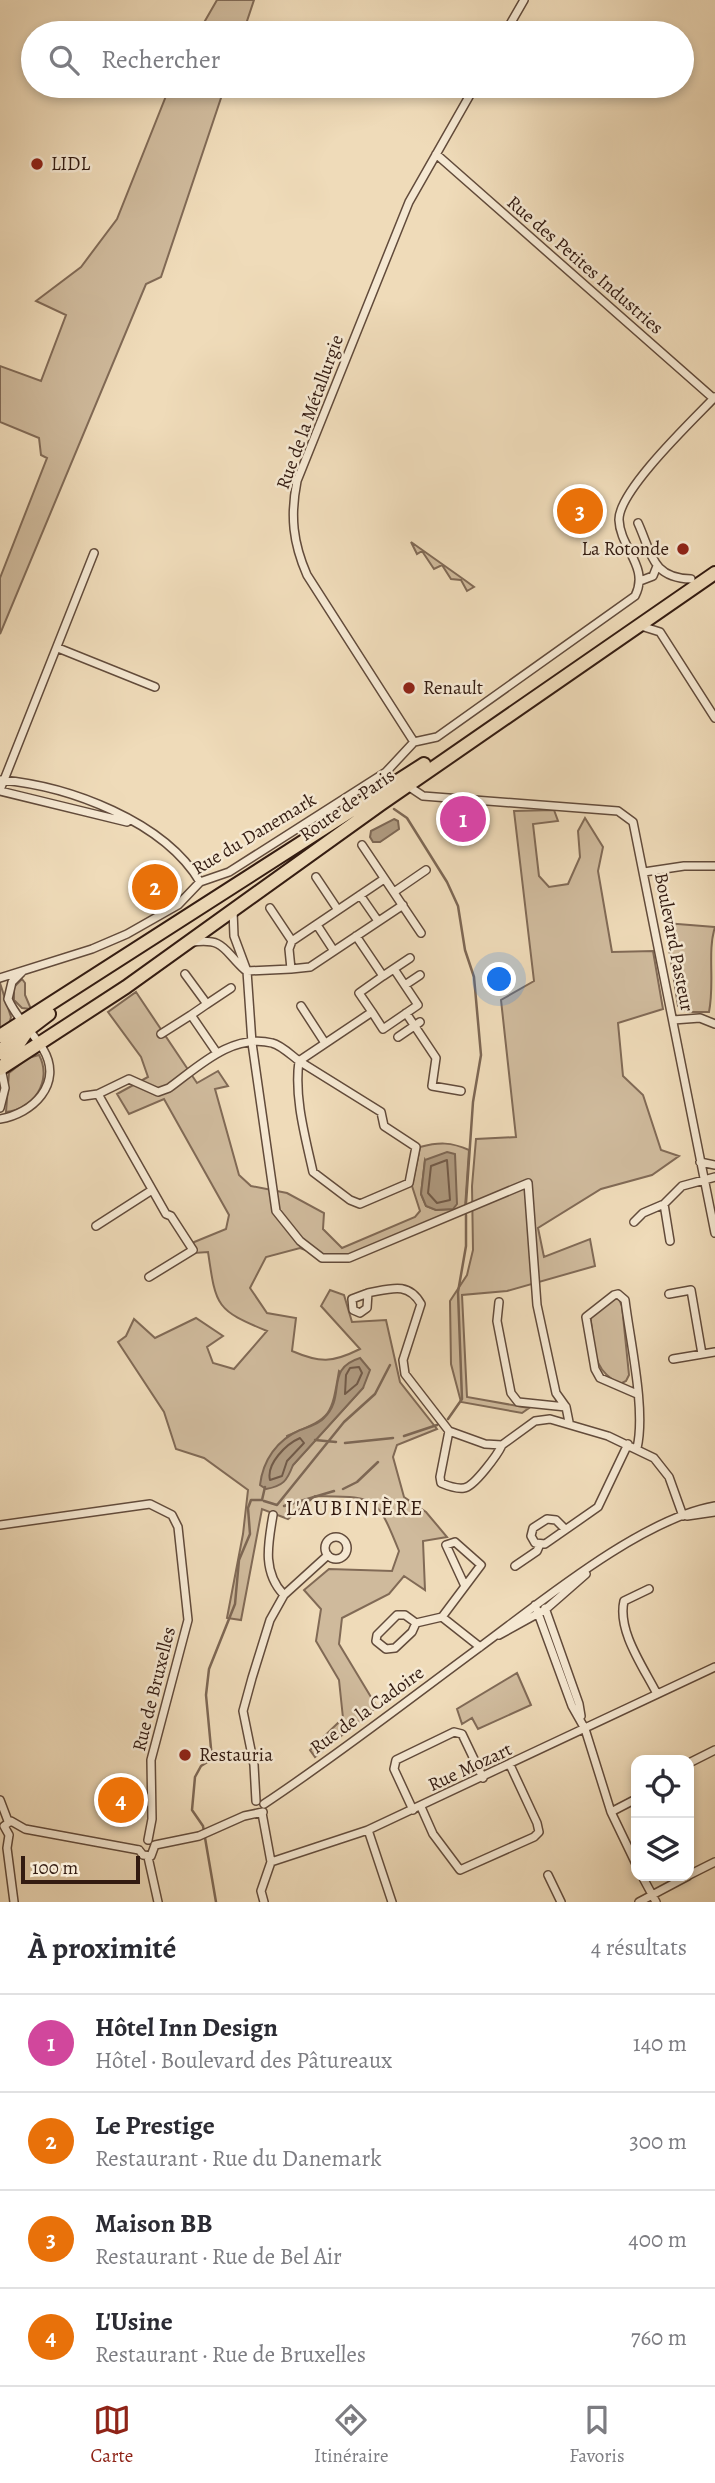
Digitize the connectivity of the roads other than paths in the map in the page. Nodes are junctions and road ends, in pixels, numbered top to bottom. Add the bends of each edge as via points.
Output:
1 (524, 0) edge
2 (512, 21) edge
3 (468, 98) edge
4 (436, 154) junction
5 (714, 398) edge
6 (638, 523) dead end
7 (94, 553) dead end
8 (715, 563) edge
9 (657, 566) junction
10 (715, 573) edge
11 (691, 579) junction
12 (640, 581) junction
13 (662, 609) junction
14 (638, 626) junction
15 (660, 632) junction
16 (58, 648) junction
17 (155, 687) dead end
18 (715, 718) edge
19 (414, 742) junction
20 (2, 780) edge
21 (408, 786) junction
22 (0, 791) edge
23 (132, 822) junction
24 (362, 845) dead end
25 (715, 866) edge
26 (426, 870) dead end
27 (644, 872) junction
28 (316, 877) dead end
29 (384, 879) junction
30 (200, 882) junction
31 (394, 892) junction
32 (360, 895) junction
33 (402, 905) junction
34 (270, 908) dead end
35 (233, 910) junction
36 (338, 910) junction
37 (377, 921) junction
38 (317, 925) junction
39 (421, 933) dead end
40 (356, 936) junction
41 (292, 941) junction
42 (188, 943) junction
43 (334, 951) junction
44 (410, 958) dead end
45 (394, 969) junction
46 (290, 970) junction
47 (23, 971) junction
48 (247, 971) junction
49 (185, 974) dead end
50 (420, 975) dead end
51 (383, 976) junction
52 (0, 978) edge
53 (405, 985) junction
54 (231, 988) dead end
55 (207, 1004) junction
56 (301, 1006) dead end
57 (372, 1012) junction
58 (406, 1013) junction
59 (191, 1014) junction
60 (673, 1020) junction
61 (418, 1024) junction
62 (715, 1024) edge
63 (25, 1026) junction
64 (161, 1034) dead end
65 (0, 1036) edge
66 (398, 1037) dead end
67 (252, 1043) junction
68 (325, 1043) junction
69 (39, 1045) junction
70 (0, 1052) edge
71 (217, 1053) junction
72 (299, 1061) junction
73 (0, 1068) edge
74 (461, 1091) dead end
75 (98, 1094) junction
76 (84, 1096) dead end
77 (0, 1108) edge
78 (0, 1119) edge
79 (700, 1162) junction
80 (714, 1163) edge
81 (715, 1177) edge
82 (704, 1183) junction
83 (152, 1190) junction
84 (664, 1204) junction
85 (634, 1222) dead end
86 (96, 1226) dead end
87 (715, 1234) edge
88 (670, 1241) dead end
89 (149, 1277) dead end
90 (368, 1293) dead end
91 (669, 1294) dead end
92 (499, 1302) dead end
93 (715, 1352) edge
94 (702, 1354) junction
95 (673, 1359) dead end
96 (636, 1394) junction
97 (566, 1407) junction
98 (569, 1422) junction
99 (449, 1431) junction
100 (502, 1444) junction
101 (628, 1444) junction
102 (637, 1448) junction
103 (715, 1506) edge
104 (715, 1512) edge
105 (273, 1515) dead end
106 (683, 1516) junction
107 (0, 1525) edge
108 (565, 1530) junction
109 (540, 1544) junction
110 (328, 1555) dead end
111 (515, 1566) dead end
112 (591, 1568) junction
113 (464, 1584) junction
114 (649, 1589) dead end
115 (284, 1595) junction
116 (539, 1603) junction
117 (546, 1609) junction
118 (539, 1614) junction
119 (442, 1617) junction
120 (416, 1623) junction
121 (484, 1644) junction
122 (555, 1647) junction
123 (715, 1667) edge
124 (657, 1694) junction
125 (585, 1729) junction
126 (715, 1750) edge
127 (694, 1760) edge
128 (510, 1765) junction
129 (483, 1778) junction
130 (0, 1800) edge
131 (256, 1801) junction
132 (631, 1802) edge
133 (264, 1804) junction
134 (417, 1808) junction
135 (611, 1812) junction
136 (258, 1813) junction
137 (8, 1822) junction
138 (18, 1827) junction
139 (368, 1830) junction
140 (9, 1835) junction
141 (148, 1840) junction
142 (155, 1845) junction
143 (139, 1850) junction
144 (631, 1854) edge
145 (148, 1857) junction
146 (271, 1862) junction
147 (715, 1862) edge
148 (694, 1873) edge
149 (548, 1875) dead end
150 (645, 1881) edge
151 (680, 1881) edge
152 (654, 1898) edge
153 (14, 1902) edge
154 (159, 1902) edge
155 (264, 1902) edge
156 (392, 1902) edge
157 (561, 1902) edge
158 (639, 1902) edge

1 - 2 street
3 - 4 street, Rue de la Métallurgie
4 - 5 street, Rue des Petites Industries
4 - 19 street, Rue de la Métallurgie via 409,202 298,479 292,521 296,551 307,575
5 - 12 street via 667,446 620,509 620,526
6 - 9 street
7 - 16 street
8 - 11 main road, Route de Paris
9 - 11 street via 668,577
9 - 12 street via 653,576
10 - 13 main road, Route de Paris
11 - 63 main road, Route de Paris via 370,800 77,987
12 - 19 street, Rue du Danemark via 635,596 624,605 437,737
13 - 14 main road, Route de Paris
13 - 15 street
14 - 15 street
14 - 21 main road, Route de Paris
15 - 18 street
16 - 17 street
16 - 20 street
19 - 30 street, Rue du Danemark via 386,772 229,873
20 - 22 street
20 - 23 street via 87,797
21 - 27 street, Boulevard Pasteur via 423,796 618,811 633,822
21 - 35 main road, Route de Paris
22 - 23 street
23 - 30 street via 168,845
24 - 29 street
25 - 27 street
26 - 31 street
27 - 60 street, Boulevard Pasteur
28 - 36 street
29 - 31 street
29 - 32 street
30 - 47 street, Rue du Danemark via 178,905 127,934
31 - 33 street
32 - 36 street
32 - 37 street
33 - 37 street
33 - 39 street
34 - 41 street
35 - 42 main road, Route de Paris
35 - 48 street via 234,936
36 - 38 street
37 - 40 street
38 - 41 street
38 - 43 street
40 - 43 street
40 - 51 street
41 - 46 street
42 - 48 street via 220,943
42 - 69 main road, Route de Paris
43 - 46 street via 310,967
44 - 45 street
45 - 51 street
45 - 53 street
46 - 48 street
47 - 52 street, Rue du Danemark
47 - 63 street via 8,992
48 - 67 street
49 - 55 street
50 - 53 street
51 - 57 street via 359,993
53 - 58 street via 418,1005
54 - 55 street
55 - 59 street
56 - 68 street
57 - 58 street via 383,1029
57 - 68 street
58 - 61 street
59 - 64 street
59 - 71 street
60 - 62 street via 700,1018
60 - 79 street, Boulevard Pasteur
61 - 66 street
61 - 74 street via 436,1058 432,1086
63 - 65 main road, Route de Paris
63 - 69 street
63 - 70 main road
63 - 73 main road
67 - 71 street via 230,1045
67 - 72 street via 272,1043
67 - 97 street via 276,1211 300,1241 322,1258 349,1258 528,1183 537,1305 555,1393
68 - 72 street
69 - 73 main road, Route de Paris
69 - 78 street via 47,1060 44,1092 28,1111
71 - 75 street via 158,1092 129,1079
72 - 72 street via 381,1112 384,1126 416,1147 408,1183 360,1204 313,1172 298,1089
73 - 77 street via 5,1088
75 - 76 street
75 - 83 street
79 - 80 street
79 - 82 street, Boulevard Pasteur
81 - 82 street
82 - 84 street via 682,1186
82 - 87 street, Boulevard Pasteur
83 - 86 street
83 - 89 street via 193,1250
84 - 85 street
84 - 88 street
90 - 99 street via 403,1286 415,1293 421,1304 402,1360 405,1374
91 - 94 street via 691,1290
92 - 97 street via 497,1321 511,1393 518,1402
93 - 94 street
94 - 95 street
96 - 96 street via 625,1300 618,1294 586,1317 595,1369 600,1378
96 - 102 street
97 - 98 street
98 - 100 street via 535,1421
98 - 101 street
99 - 100 street via 485,1444
99 - 100 street via 441,1483 461,1489 471,1485
101 - 102 street
101 - 108 street via 598,1507
102 - 106 street via 654,1458 669,1477
103 - 106 street, Rue de la Cadoire
104 - 106 street, Rue de la Cadoire
105 - 115 street via 266,1558
106 - 112 street, Rue de la Cadoire
107 - 141 street, Rue de Bruxelles via 150,1504 172,1515 178,1527 188,1620 152,1760
108 - 109 street
108 - 109 street via 556,1520 547,1519 533,1528 531,1536
109 - 111 street
110 - 115 street
112 - 116 street, Rue de la Cadoire
112 - 117 street, Rue de la Cadoire
113 - 113 street via 481,1564 456,1542 446,1545
113 - 119 street
114 - 124 street via 624,1601 622,1612
115 - 131 street via 270,1620 243,1711
116 - 117 street
116 - 118 street
116 - 121 street, Rue de la Cadoire
117 - 118 street, Rue de la Cadoire
117 - 122 street
118 - 121 street, Rue de la Cadoire
118 - 122 street
119 - 120 street
119 - 121 street
120 - 120 street via 397,1615 377,1634 376,1641 386,1649 395,1648
121 - 133 street, Rue de la Cadoire
122 - 125 street
123 - 124 street, Rue Mozart
124 - 125 street, Rue Mozart
125 - 128 street, Rue Mozart
125 - 135 street
126 - 127 street
128 - 129 street, Rue Mozart
128 - 134 street via 537,1823 539,1832 534,1837 460,1870
129 - 134 street, Rue Mozart
129 - 134 street via 462,1734 454,1732 396,1760 394,1769
130 - 137 street
131 - 133 street
131 - 136 street via 251,1806
132 - 135 street
133 - 136 street
134 - 139 street, Rue Mozart
135 - 144 street
136 - 142 street via 203,1834
136 - 146 street
137 - 138 street
137 - 140 street via 4,1828
138 - 140 street
138 - 143 street
139 - 146 street, Rue Mozart
139 - 156 street
140 - 153 street
141 - 142 street
141 - 143 street via 141,1842
142 - 145 street via 155,1853
143 - 145 street
145 - 154 street
146 - 155 street via 261,1891
147 - 148 street
149 - 157 street
150 - 152 street
151 - 152 street
152 - 158 street

